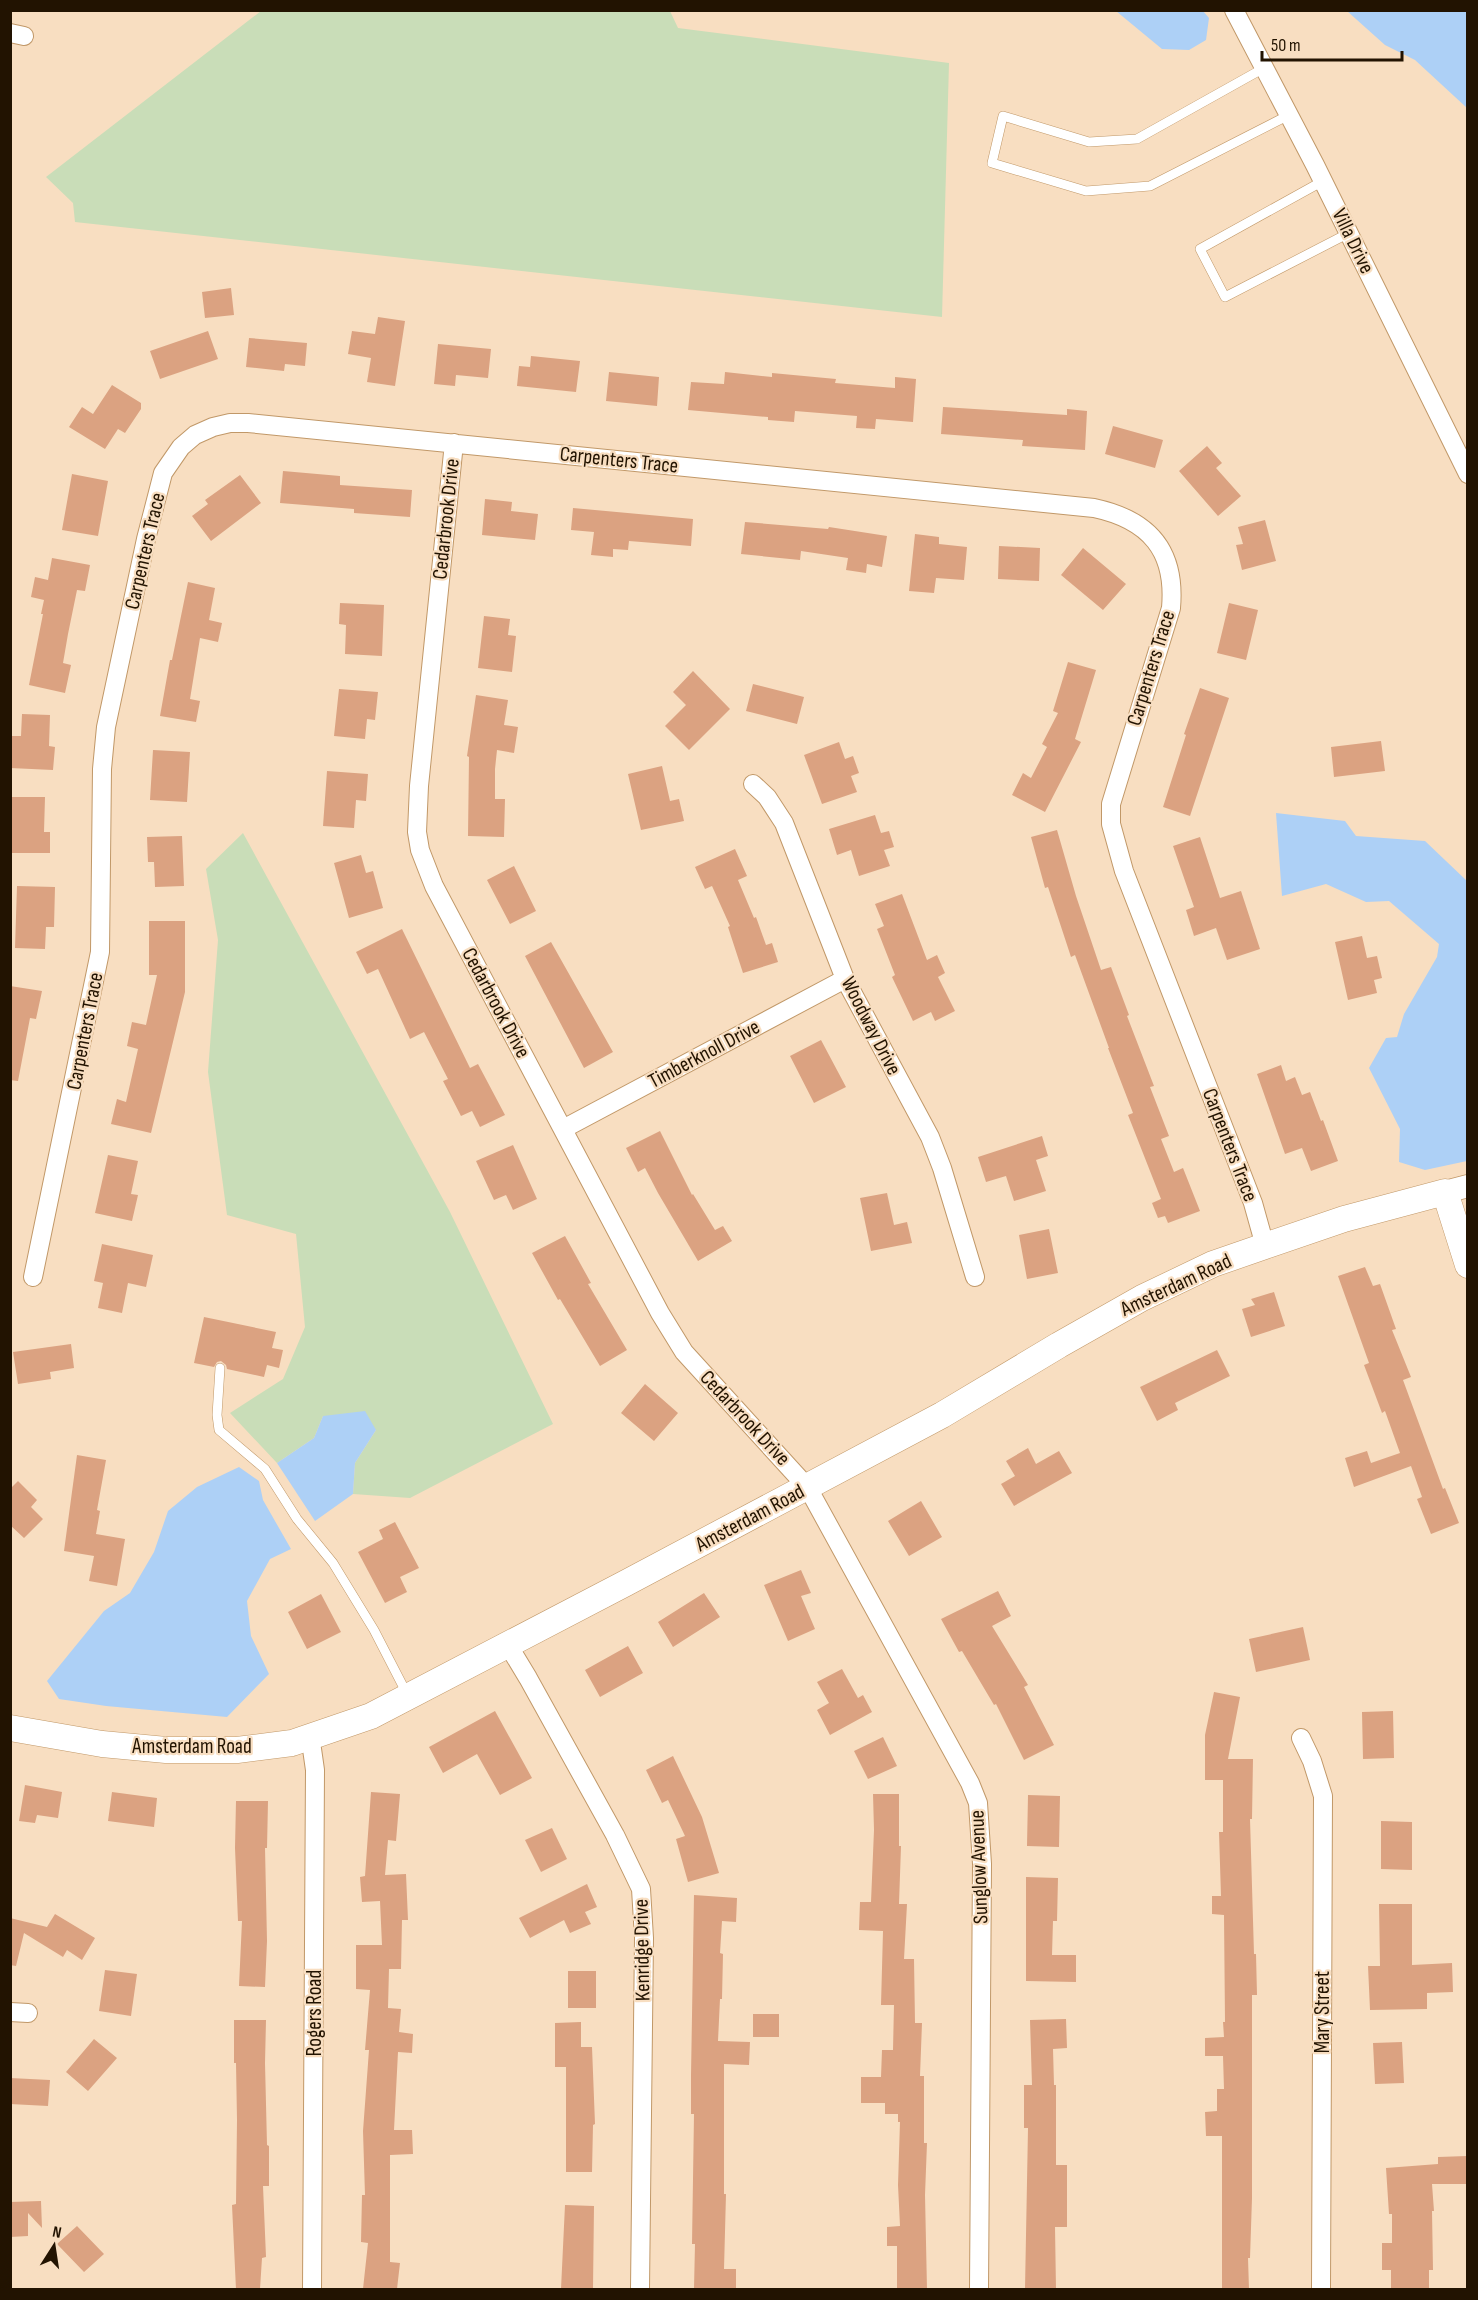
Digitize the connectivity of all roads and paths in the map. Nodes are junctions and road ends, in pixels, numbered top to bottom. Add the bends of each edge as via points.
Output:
1 (1234, 10) edge
2 (1264, 68) junction
3 (1289, 115) junction
4 (1323, 181) junction
5 (1349, 233) junction
6 (454, 443) junction
7 (1467, 474) edge
8 (753, 783) dead end
9 (845, 979) junction
10 (563, 1129) junction
11 (1456, 1189) edge
12 (1265, 1246) junction
13 (1467, 1265) edge
14 (33, 1276) dead end
15 (975, 1276) dead end
16 (220, 1368) dead end
17 (808, 1488) junction
18 (508, 1645) junction
19 (408, 1696) junction
20 (10, 1728) edge
21 (307, 1738) junction
22 (1301, 1738) dead end
23 (312, 2289) edge
24 (640, 2289) edge
25 (979, 2289) edge
26 (1321, 2289) edge

1 - 2 street, Villa Drive
2 - 3 street, Villa Drive
2 - 3 lane via 1137,139 1089,142 1003,116 993,163 1086,191 1150,186
3 - 4 street, Villa Drive
4 - 5 street, Villa Drive
4 - 5 lane via 1200,249 1225,297
5 - 7 street, Villa Drive
6 - 10 street, Cedarbrook Drive via 417,832 434,886
6 - 12 street, Carpenters Trace via 1094,508 1133,521 1152,536 1171,573 1171,608 1113,791 1111,824 1124,871 1253,1203
6 - 14 street, Carpenters Trace via 230,423 195,435 163,473 106,727 100,952
8 - 9 street, Woodway Drive via 784,823
9 - 10 street, Timberknoll Drive
9 - 15 street, Woodway Drive via 930,1137
10 - 17 street, Cedarbrook Drive via 684,1352
11 - 12 main road, Amsterdam Road via 1344,1219
11 - 13 main road
12 - 17 main road, Amsterdam Road via 1213,1264 1142,1299
16 - 19 lane via 219,1430 265,1469 297,1519 333,1563
17 - 18 main road, Amsterdam Road
17 - 25 street, Sunglow Avenue via 978,1803 982,1864
18 - 19 main road, Amsterdam Road
18 - 24 street, Kenridge Drive via 641,1888 644,1938
19 - 21 main road, Amsterdam Road via 370,1716
20 - 21 main road, Amsterdam Road via 166,1750 237,1750
21 - 23 street, Rogers Road via 315,1770
22 - 26 street, Mary Street via 1323,1796

